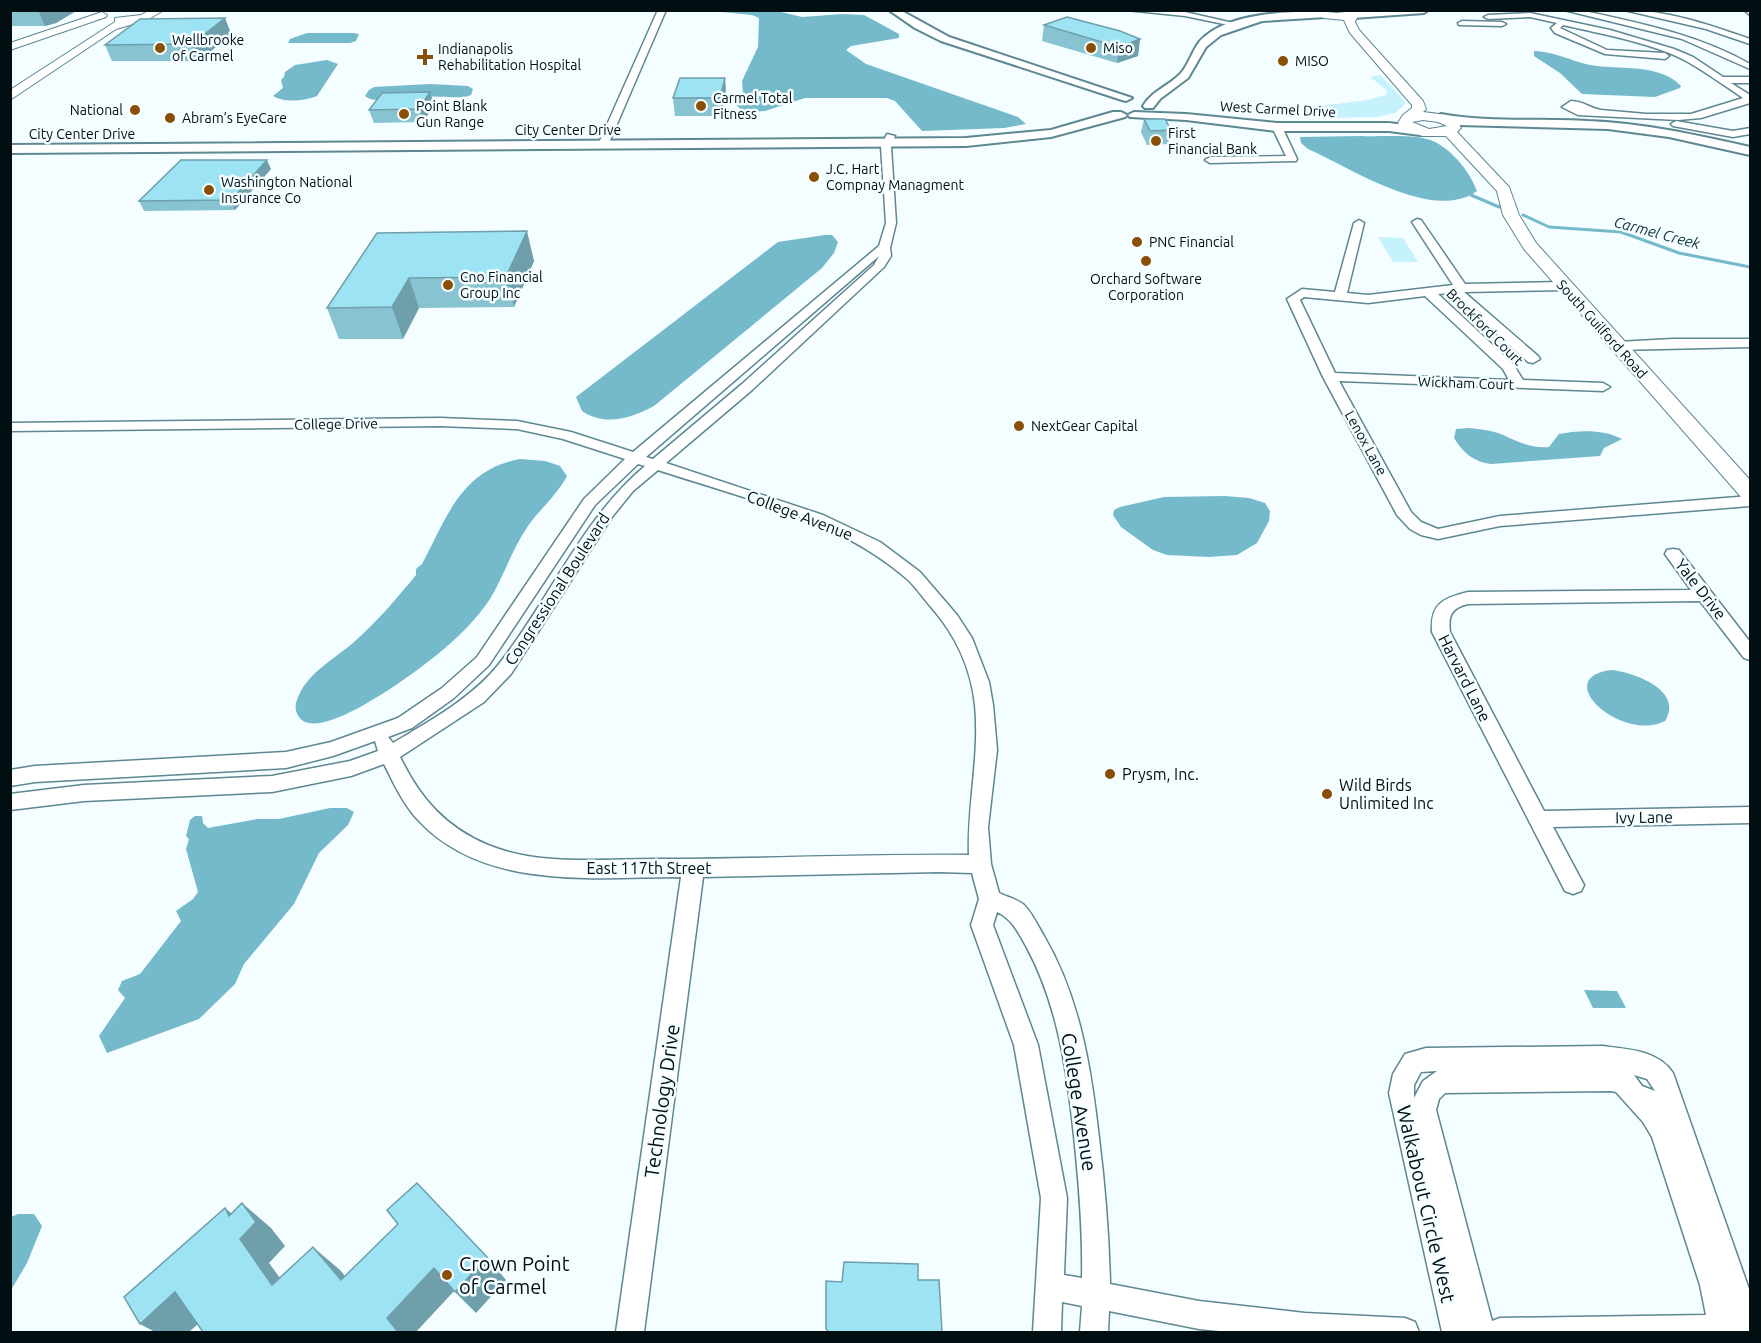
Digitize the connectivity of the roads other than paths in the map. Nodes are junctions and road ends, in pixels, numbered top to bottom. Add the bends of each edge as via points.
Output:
1 (159, 10) edge
2 (662, 10) edge
3 (893, 10) edge
4 (1129, 10) edge
5 (1287, 10) edge
6 (1424, 10) edge
7 (1506, 10) edge
8 (1567, 10) edge
9 (1627, 10) edge
10 (1747, 10) edge
11 (1750, 13) edge
12 (1322, 14) edge
13 (1353, 14) edge
14 (1530, 15) junction
15 (106, 16) edge
16 (1708, 17) dead end
17 (1481, 18) junction
18 (135, 19) junction
19 (1232, 23) junction
20 (1462, 23) dead end
21 (1564, 23) junction
22 (1519, 25) dead end
23 (1530, 25) dead end
24 (1698, 25) junction
25 (1554, 28) junction
26 (1354, 31) junction
27 (1676, 34) junction
28 (1750, 36) edge
29 (1737, 37) junction
30 (1191, 40) dead end
31 (1750, 42) edge
32 (13, 47) edge
33 (62, 47) junction
34 (983, 52) junction
35 (1662, 56) junction
36 (1684, 56) junction
37 (1679, 65) dead end
38 (1750, 67) edge
39 (1175, 68) dead end
40 (1719, 78) junction
41 (1750, 78) edge
42 (10, 87) edge
43 (1407, 89) junction
44 (10, 96) edge
45 (1134, 97) junction
46 (1750, 99) edge
47 (1102, 104) junction
48 (1149, 106) junction
49 (1592, 111) dead end
50 (1128, 115) junction
51 (1637, 115) junction
52 (1694, 116) junction
53 (1411, 117) junction
54 (1440, 118) junction
55 (1277, 127) junction
56 (1455, 130) junction
57 (1421, 131) junction
58 (1750, 131) edge
59 (1647, 132) junction
60 (889, 139) junction
61 (604, 142) junction
62 (10, 143) edge
63 (10, 149) edge
64 (1467, 151) junction
65 (1750, 151) edge
66 (1210, 160) dead end
67 (1417, 222) dead end
68 (1359, 223) dead end
69 (884, 248) junction
70 (1564, 286) junction
71 (1458, 289) junction
72 (1428, 292) junction
73 (1340, 296) junction
74 (1750, 343) edge
75 (1617, 346) junction
76 (1533, 359) dead end
77 (1329, 377) junction
78 (1519, 385) junction
79 (1603, 387) dead end
80 (10, 427) edge
81 (635, 457) junction
82 (656, 464) junction
83 (1750, 493) edge
84 (1750, 501) edge
85 (1673, 554) dead end
86 (1705, 595) junction
87 (1750, 654) edge
88 (379, 734) junction
89 (390, 754) junction
90 (10, 778) edge
91 (10, 802) edge
92 (1750, 815) edge
93 (1538, 819) junction
94 (980, 864) junction
95 (693, 869) junction
96 (1573, 885) dead end
97 (990, 899) junction
98 (1632, 1080) junction
99 (1667, 1095) junction
100 (1050, 1286) junction
101 (1096, 1295) junction
102 (1740, 1331) edge
103 (630, 1332) edge
104 (1047, 1332) edge
105 (1094, 1332) edge
106 (1405, 1332) edge
107 (1456, 1332) edge
108 (1480, 1332) edge
109 (1500, 1332) edge

1 - 18 main road
2 - 61 street
3 - 34 street via 928,32
4 - 19 street via 1185,14
5 - 19 street
6 - 13 street
7 - 14 street
8 - 27 street
9 - 24 street
10 - 11 street
12 - 13 main road
12 - 19 street
12 - 26 main road
13 - 26 main road via 1349,22
14 - 17 street
14 - 21 street
15 - 18 main road
15 - 32 main road
15 - 33 main road via 106,25
16 - 24 street via 1708,21
17 - 20 street
17 - 22 street
18 - 44 main road via 112,27
19 - 30 street via 1208,29
19 - 48 street via 1205,42 1186,74 1157,94
21 - 25 street
21 - 36 street
23 - 25 street
24 - 27 street
24 - 29 street
25 - 35 street via 1597,50
26 - 43 main road
27 - 38 street via 1711,45
28 - 29 street
29 - 31 street
32 - 33 main road
33 - 42 main road
34 - 45 street
34 - 47 street via 1096,92 1103,98
35 - 36 street
35 - 37 street
36 - 40 street
39 - 45 street
40 - 41 street
40 - 46 street
43 - 53 main road via 1419,106
43 - 54 main road
45 - 47 street, City Center Drive via 1109,99
45 - 48 street, West Carmel Drive
46 - 52 street
47 - 50 street via 1108,112
47 - 60 street, City Center Drive via 1078,120 1030,130
48 - 50 street via 1147,112
48 - 53 street, West Carmel Drive via 1170,112 1294,124 1384,122
49 - 51 street
50 - 55 street, West Carmel Drive
50 - 60 street, City Center Drive via 1105,116 1063,131 1018,138
51 - 52 street
51 - 58 street via 1733,134
52 - 58 street
53 - 54 main road
53 - 57 main road via 1405,120 1406,124
54 - 56 main road, South Guilford Road via 1453,124
54 - 59 street via 1471,123 1597,125
55 - 57 street, West Carmel Drive via 1386,127
55 - 66 street via 1292,159
56 - 57 main road
56 - 59 street via 1566,127
56 - 64 main road, South Guilford Road via 1454,140
57 - 64 main road, South Guilford Road
59 - 65 street
60 - 61 street, City Center Drive
60 - 69 street, Congressional Boulevard via 886,147 891,223
61 - 62 street, City Center Drive
61 - 63 street, City Center Drive
64 - 70 main road, South Guilford Road via 1499,182 1520,233
67 - 71 street, Brockford Court
68 - 73 street
69 - 81 street, Congressional Boulevard
69 - 82 street, Congressional Boulevard via 885,256 879,267
70 - 71 street, Lenox Lane
70 - 75 main road, South Guilford Road
71 - 72 street, Lenox Lane
71 - 76 street, Brockford Court
72 - 73 street, Lenox Lane via 1368,299
72 - 78 street, Brockford Court via 1508,367
73 - 77 street, Lenox Lane via 1302,293 1293,299
74 - 75 street
75 - 83 main road, South Guilford Road
77 - 78 street, Wickham Court
77 - 84 street, Lenox Lane via 1405,515 1427,532 1455,534 1500,521
78 - 79 street, Wickham Court
80 - 81 street, College Drive via 497,423 566,435
81 - 82 street, College Drive
81 - 88 street, Congressional Boulevard via 589,502 483,661 448,693 405,723
82 - 89 street, Congressional Boulevard via 606,514 505,669 477,697
82 - 94 street, College Avenue via 849,532 898,563 932,594 963,638 980,682 987,750 978,827
85 - 86 street, Yale Drive
86 - 87 street, Yale Drive
86 - 93 street, Harvard Lane via 1468,597 1451,601 1442,611 1441,632
88 - 89 street, East 117th Street
88 - 90 street, Congressional Boulevard via 286,760
89 - 91 street, Congressional Boulevard via 351,768 272,784 84,793
89 - 95 street, East 117th Street via 406,790 436,825 485,852 510,861 563,868
92 - 93 street, Ivy Lane
93 - 96 street, Harvard Lane
94 - 95 street, East 117th Street
94 - 97 street, College Avenue
95 - 103 street, Technology Drive
97 - 100 street, College Avenue via 982,925 1026,1045 1054,1198
97 - 101 street, College Avenue via 1016,911 1038,946 1062,1000 1077,1063 1086,1130 1095,1218
98 - 99 street via 1645,1101 1660,1103
98 - 99 street via 1657,1071 1666,1083
98 - 102 street via 1663,1131 1714,1286
98 - 107 street, Walkabout Circle West via 1602,1058 1414,1062 1401,1093
98 - 108 street, Walkabout Circle West via 1443,1081 1433,1085 1424,1110
99 - 102 street via 1697,1172
100 - 101 street
100 - 104 street, College Avenue
101 - 105 street, College Avenue
101 - 106 street via 1263,1323
102 - 109 street

